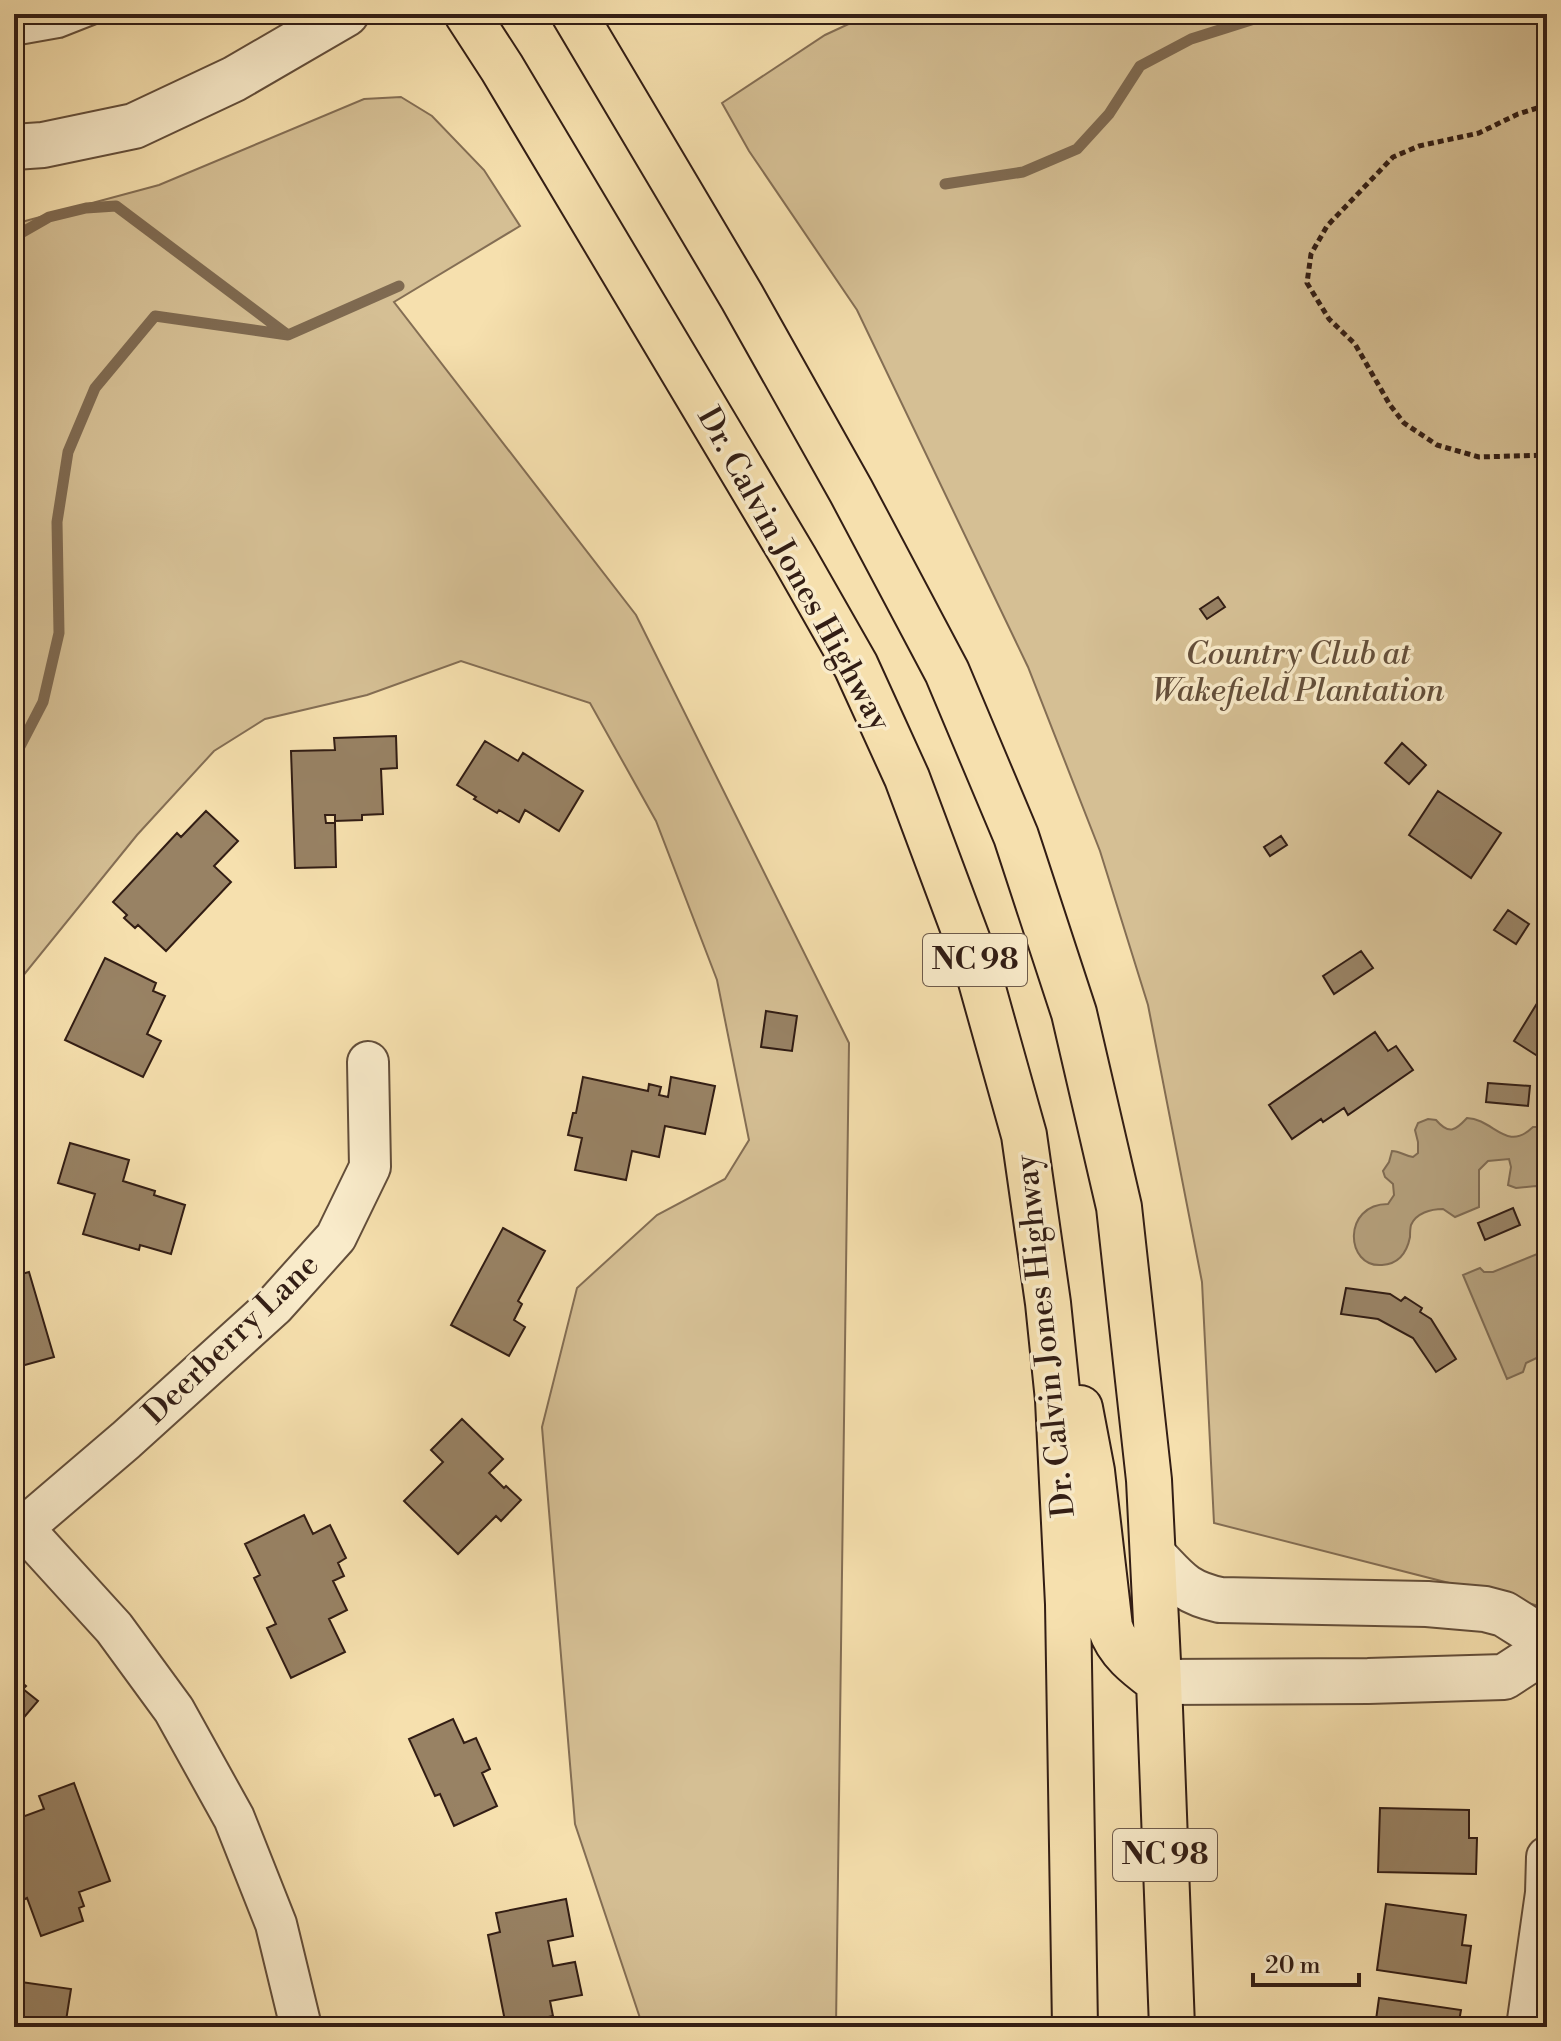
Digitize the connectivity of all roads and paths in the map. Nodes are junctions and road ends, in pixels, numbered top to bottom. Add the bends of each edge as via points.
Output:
1 (92, 14) edge
2 (346, 14) edge
3 (467, 14) edge
4 (574, 14) edge
5 (14, 35) edge
6 (1547, 105) edge
7 (14, 147) edge
8 (1547, 455) edge
9 (368, 1062) dead end
10 (1024, 1135) junction
11 (18, 1525) edge
12 (1154, 1556) junction
13 (1547, 1641) edge
14 (1547, 1649) edge
15 (1159, 1682) junction
16 (1547, 1857) edge
17 (301, 2027) edge
18 (1075, 2027) edge
19 (1172, 2027) edge
20 (1527, 2027) edge

1 - 5 lane
2 - 7 street via 234,79 134,126
3 - 10 highway, Dr. Calvin Jones Highway / NC 98 via 856,666 907,778 975,960
4 - 12 highway, NC 98 via 851,491 947,672 1016,836 1074,1013 1119,1207
6 - 8 path via 1479,133 1393,157 1327,226 1311,254 1307,283 1329,319 1355,344 1404,423 1437,445 1479,457
9 - 11 street, Deerberry Lane via 370,1167 336,1237 274,1306 126,1440
10 - 15 highway via 1092,1471 1110,1627 1124,1653
10 - 18 highway, Dr. Calvin Jones Highway / NC 98 via 1058,1400 1068,1604
11 - 17 street via 114,1628 174,1710 234,1818 276,1924
12 - 13 street via 1182,1585 1220,1600 1485,1609 1504,1614
12 - 15 highway, NC 98
14 - 15 street via 1504,1677
15 - 19 highway, NC 98
16 - 20 street

